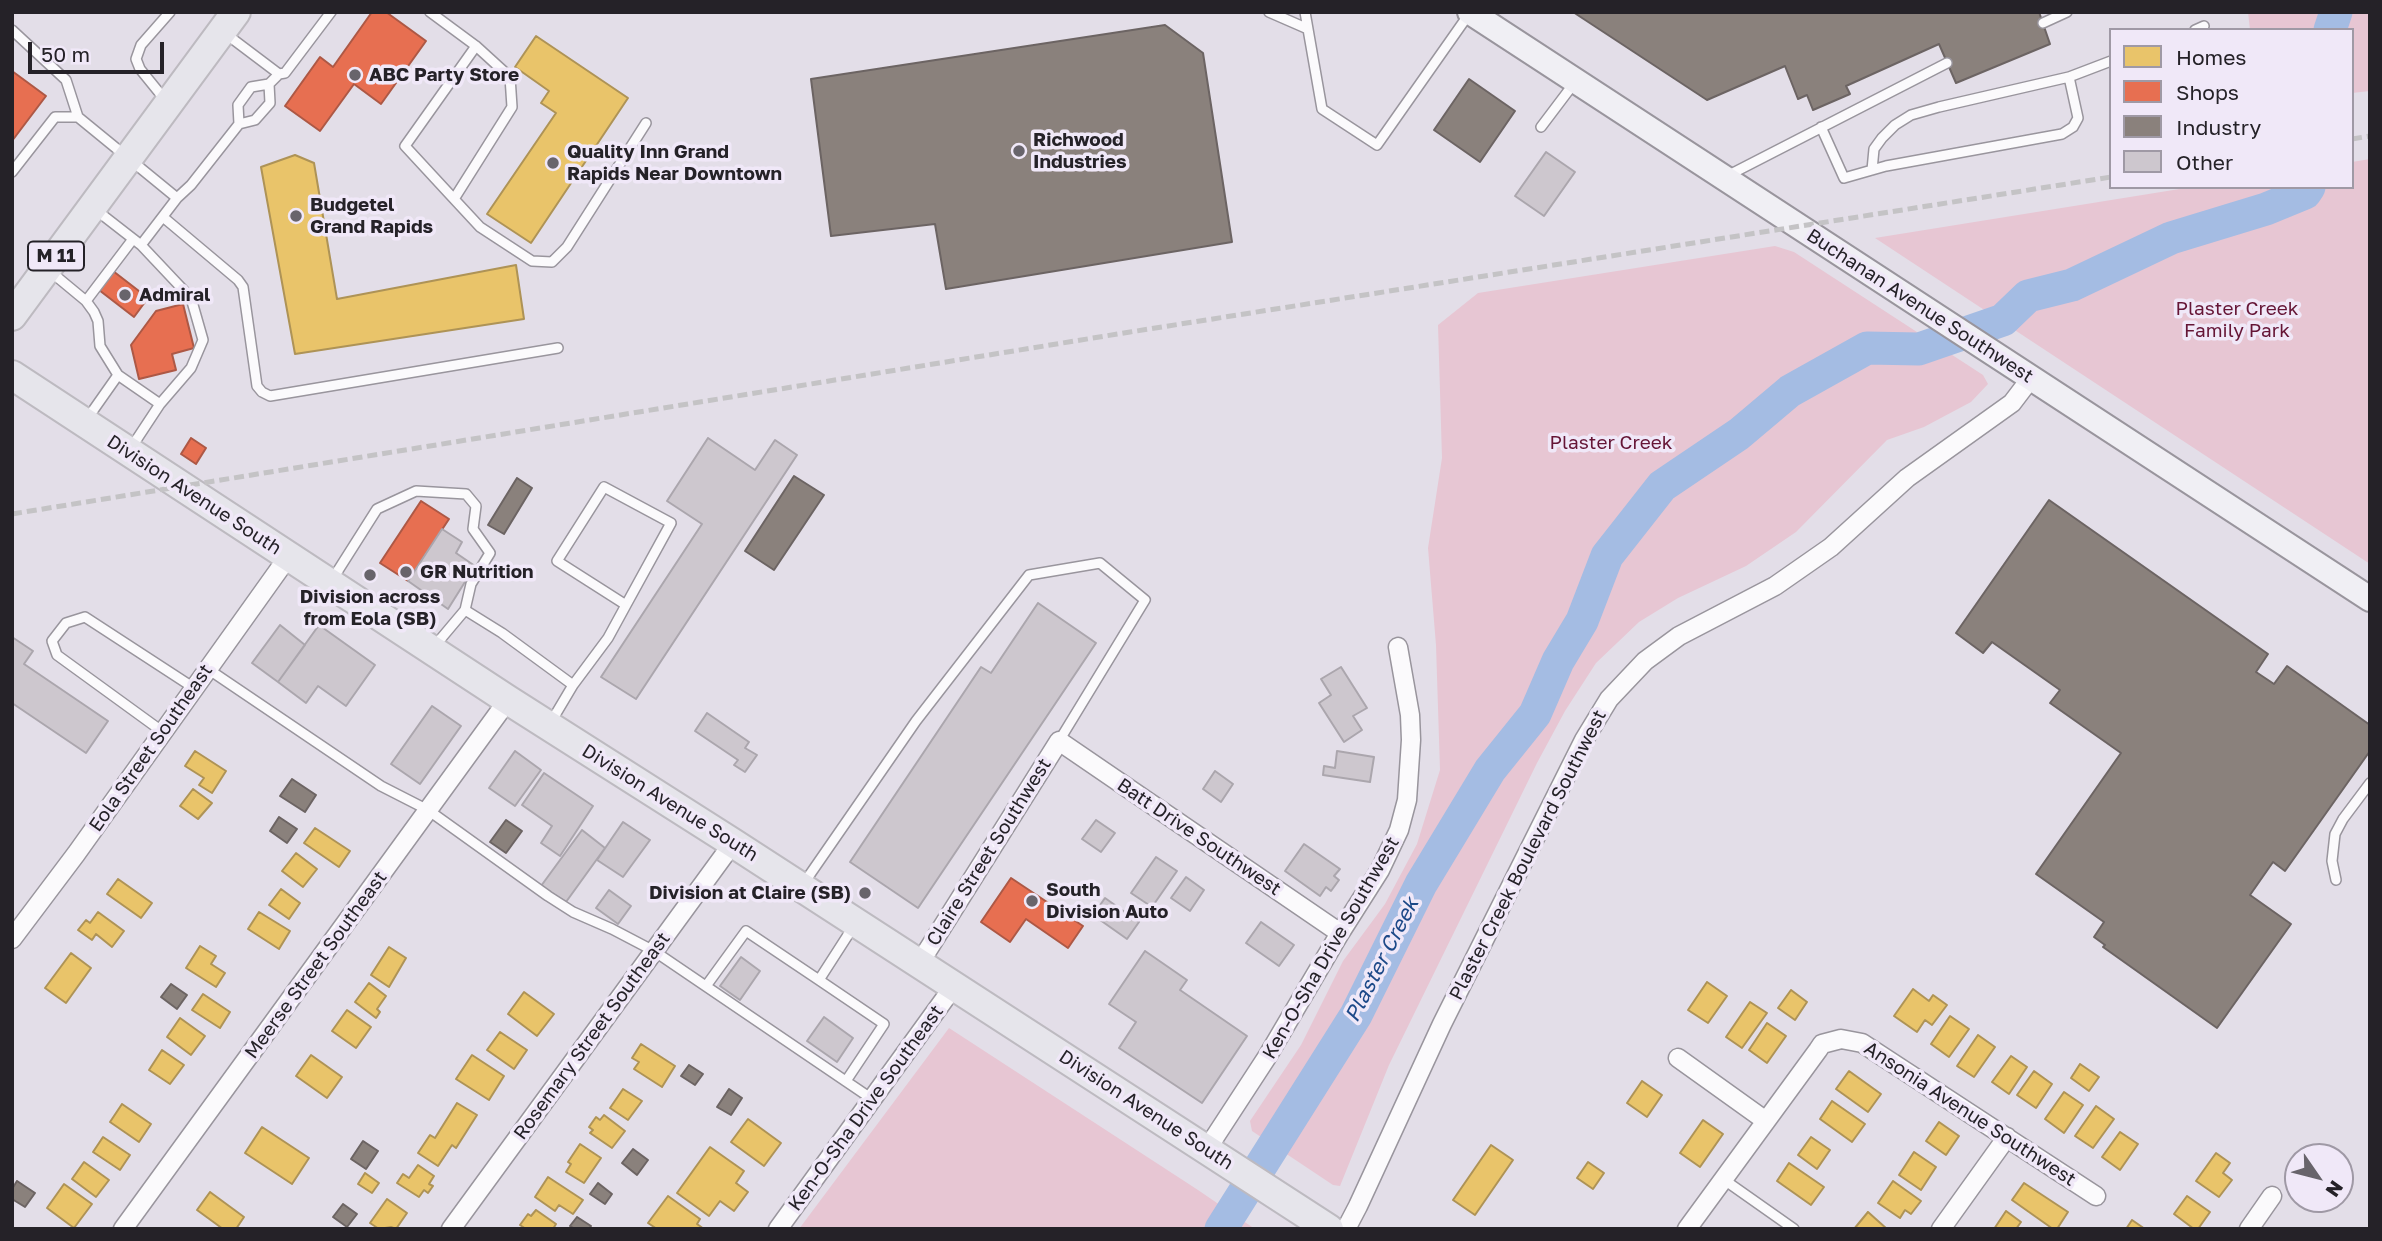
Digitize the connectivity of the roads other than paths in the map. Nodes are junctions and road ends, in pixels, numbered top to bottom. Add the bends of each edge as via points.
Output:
1 (170, 12) edge
2 (331, 12) edge
3 (430, 12) edge
4 (1269, 12) edge
5 (1305, 12) edge
6 (1470, 12) edge
7 (2067, 12) edge
8 (229, 21) edge
9 (2043, 23) dead end
10 (1308, 29) junction
11 (12, 30) edge
12 (476, 46) junction
13 (2109, 62) edge
14 (1947, 63) dead end
15 (279, 74) junction
16 (2069, 77) junction
17 (1576, 80) junction
18 (269, 84) junction
19 (168, 103) junction
20 (78, 117) junction
21 (646, 123) dead end
22 (239, 124) junction
23 (1541, 127) dead end
24 (1821, 127) junction
25 (128, 157) junction
26 (1872, 170) junction
27 (12, 172) edge
28 (1725, 177) junction
29 (177, 198) junction
30 (454, 199) junction
31 (92, 207) junction
32 (163, 217) junction
33 (137, 242) junction
34 (46, 269) junction
35 (86, 301) junction
36 (12, 316) edge
37 (558, 348) dead end
38 (12, 375) edge
39 (118, 375) junction
40 (2031, 378) junction
41 (160, 404) junction
42 (85, 424) junction
43 (128, 452) junction
44 (288, 557) junction
45 (330, 582) junction
46 (2370, 599) edge
47 (626, 605) junction
48 (465, 610) junction
49 (1398, 647) dead end
50 (432, 649) junction
51 (208, 669) junction
52 (573, 685) junction
53 (194, 688) junction
54 (508, 700) junction
55 (548, 726) junction
56 (163, 732) junction
57 (1059, 741) junction
58 (2370, 783) edge
59 (428, 810) junction
60 (733, 843) junction
61 (2336, 880) dead end
62 (801, 887) junction
63 (856, 923) junction
64 (1340, 933) junction
65 (12, 939) edge
66 (654, 951) junction
67 (919, 964) junction
68 (819, 980) junction
69 (706, 986) junction
70 (954, 986) junction
71 (1678, 1058) dead end
72 (846, 1081) junction
73 (873, 1099) junction
74 (1766, 1121) junction
75 (2007, 1138) junction
76 (1207, 1149) junction
77 (1723, 1179) junction
78 (2096, 1196) dead end
79 (2272, 1196) dead end
80 (1323, 1225) edge
81 (1695, 1226) edge
82 (123, 1229) edge
83 (451, 1229) edge
84 (778, 1229) edge
85 (1346, 1229) edge
86 (1794, 1229) edge
87 (1941, 1229) edge
88 (2249, 1229) edge

1 - 19 lane via 141,45 136,59
2 - 15 lane via 285,73
3 - 12 lane
4 - 10 lane
5 - 10 lane
6 - 10 lane via 1377,145 1322,110
6 - 17 street, Buchanan Avenue Southwest
7 - 9 lane
8 - 15 lane
8 - 19 main road, M 11
11 - 20 lane via 66,80
12 - 30 lane via 510,77 512,107
12 - 30 lane via 405,146
13 - 16 lane
14 - 24 lane
15 - 18 lane
16 - 26 lane via 1911,116 1895,125 1874,149
16 - 26 lane via 2078,118 2068,132
17 - 23 lane
17 - 28 street, Buchanan Avenue Southwest
18 - 22 lane via 270,103 255,120
18 - 22 lane via 251,87 238,105
19 - 25 main road, M 11
20 - 25 lane
20 - 27 lane via 55,117
21 - 30 lane via 567,247 552,262 532,261 480,227
22 - 29 lane
24 - 26 lane via 1844,178
24 - 28 lane
25 - 29 lane
25 - 31 main road, M 11
28 - 40 street, Buchanan Avenue Southwest
29 - 32 lane
31 - 33 lane
31 - 34 main road, M 11
32 - 33 lane
32 - 37 lane via 243,287 257,386 270,396
33 - 35 lane
33 - 41 lane via 191,298 203,340 191,368
34 - 35 lane
34 - 36 main road, M 11
35 - 39 lane via 98,321 100,346
38 - 42 main road, Division Avenue South
39 - 41 lane
39 - 42 lane
40 - 46 street, Buchanan Avenue Southwest
40 - 85 street, Plaster Creek Boulevard Southwest via 2005,409 1907,478 1832,547 1775,586 1679,636 1645,661 1609,699 1447,1013
41 - 43 lane
42 - 43 main road, Division Avenue South
43 - 44 main road, Division Avenue South
44 - 45 main road, Division Avenue South
44 - 51 street, Eola Street Southeast
45 - 48 lane via 377,509 416,491 466,494 476,506 473,529 490,553 471,584
45 - 50 main road, Division Avenue South
47 - 47 lane via 671,523 604,486 557,561
47 - 52 lane
48 - 50 lane
48 - 52 lane
49 - 64 street, Ken-O-Sha Drive Southwest via 1411,728 1407,800 1380,870
50 - 54 main road, Division Avenue South
51 - 53 street, Eola Street Southeast
51 - 59 lane via 380,786
52 - 55 lane
53 - 56 street, Eola Street Southeast
53 - 56 lane via 85,617 66,623 52,641 57,655
54 - 55 main road, Division Avenue South
54 - 59 street, Meerse Street Southeast
55 - 60 main road, Division Avenue South
56 - 65 street, Eola Street Southeast
57 - 62 lane via 1145,600 1100,563 1029,575 916,721
57 - 64 street, Batt Drive Southwest
57 - 67 street, Claire Street Southwest
58 - 61 lane via 2335,834 2332,861
59 - 66 lane via 573,912
59 - 82 street, Meerse Street Southeast
60 - 62 main road, Division Avenue South
60 - 66 street, Rosemary Street Southeast
62 - 63 main road, Division Avenue South
63 - 67 main road, Division Avenue South
63 - 68 lane
64 - 76 street, Ken-O-Sha Drive Southwest via 1268,1057
66 - 69 lane
66 - 83 street, Rosemary Street Southeast
67 - 70 main road, Division Avenue South
68 - 69 lane via 746,931
68 - 72 lane via 884,1024
69 - 72 lane
70 - 73 street, Ken-O-Sha Drive Southeast
70 - 76 main road, Division Avenue South
71 - 74 street
72 - 73 lane
73 - 84 street, Ken-O-Sha Drive Southeast
74 - 75 street, Ansonia Avenue Southwest via 1822,1044 1841,1039 1862,1043
74 - 77 street
75 - 78 street, Ansonia Avenue Southwest
75 - 87 street
76 - 80 main road, Division Avenue South
77 - 81 street
77 - 86 lane
79 - 88 street

